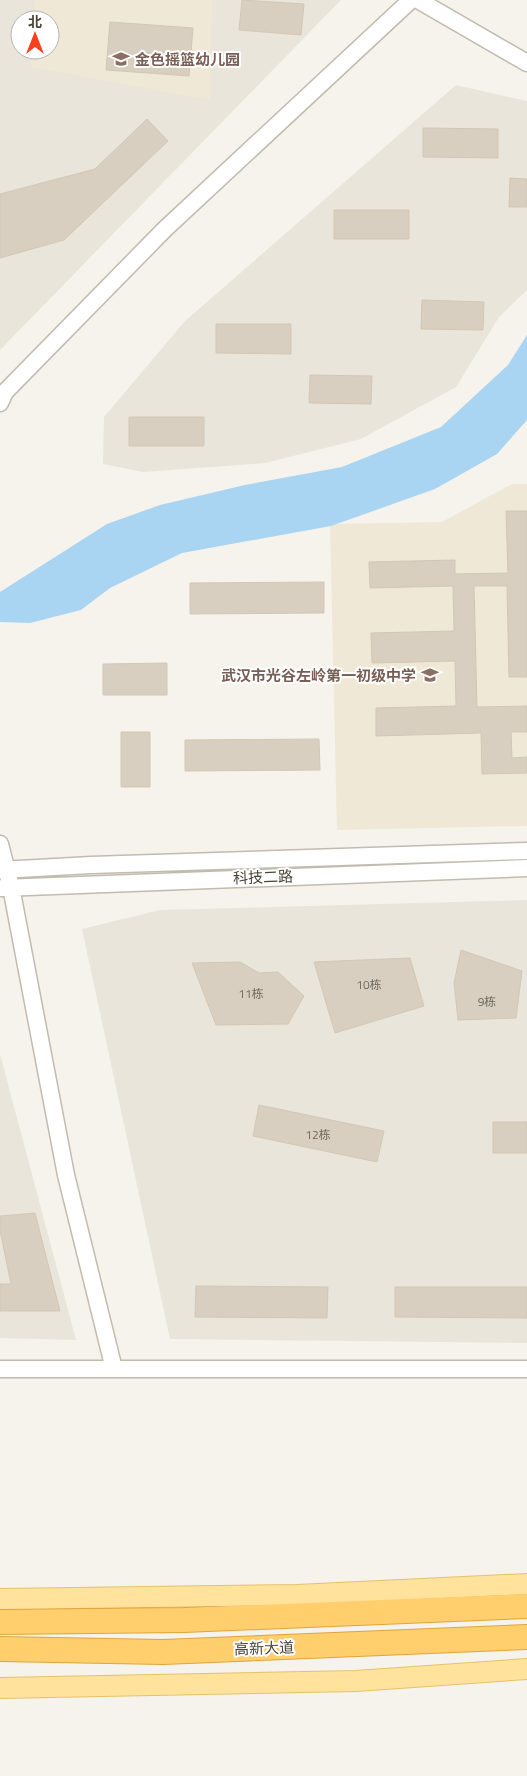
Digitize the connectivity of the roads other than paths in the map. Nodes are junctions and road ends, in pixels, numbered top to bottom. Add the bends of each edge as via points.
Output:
1 (410, 0) edge
2 (418, 0) edge
3 (527, 63) edge
4 (2, 395) edge
5 (0, 844) edge
6 (527, 852) edge
7 (527, 868) edge
8 (3, 870) edge
9 (6, 888) edge
10 (0, 1369) edge
11 (114, 1369) junction
12 (527, 1369) edge
13 (527, 1584) edge
14 (0, 1599) edge
15 (527, 1606) edge
16 (0, 1622) edge
17 (527, 1637) edge
18 (0, 1649) edge
19 (527, 1669) edge
20 (0, 1688) edge

1 - 4 street via 165,229
2 - 3 street
5 - 8 street
6 - 8 street, 科技二路
7 - 9 street, 科技二路
8 - 9 street
9 - 11 street via 66,1175
10 - 11 street
11 - 12 street
13 - 14 main road via 297,1595
15 - 16 highway, 高新大道 via 184,1620
17 - 18 highway, 高新大道 via 163,1652
19 - 20 main road via 356,1681

